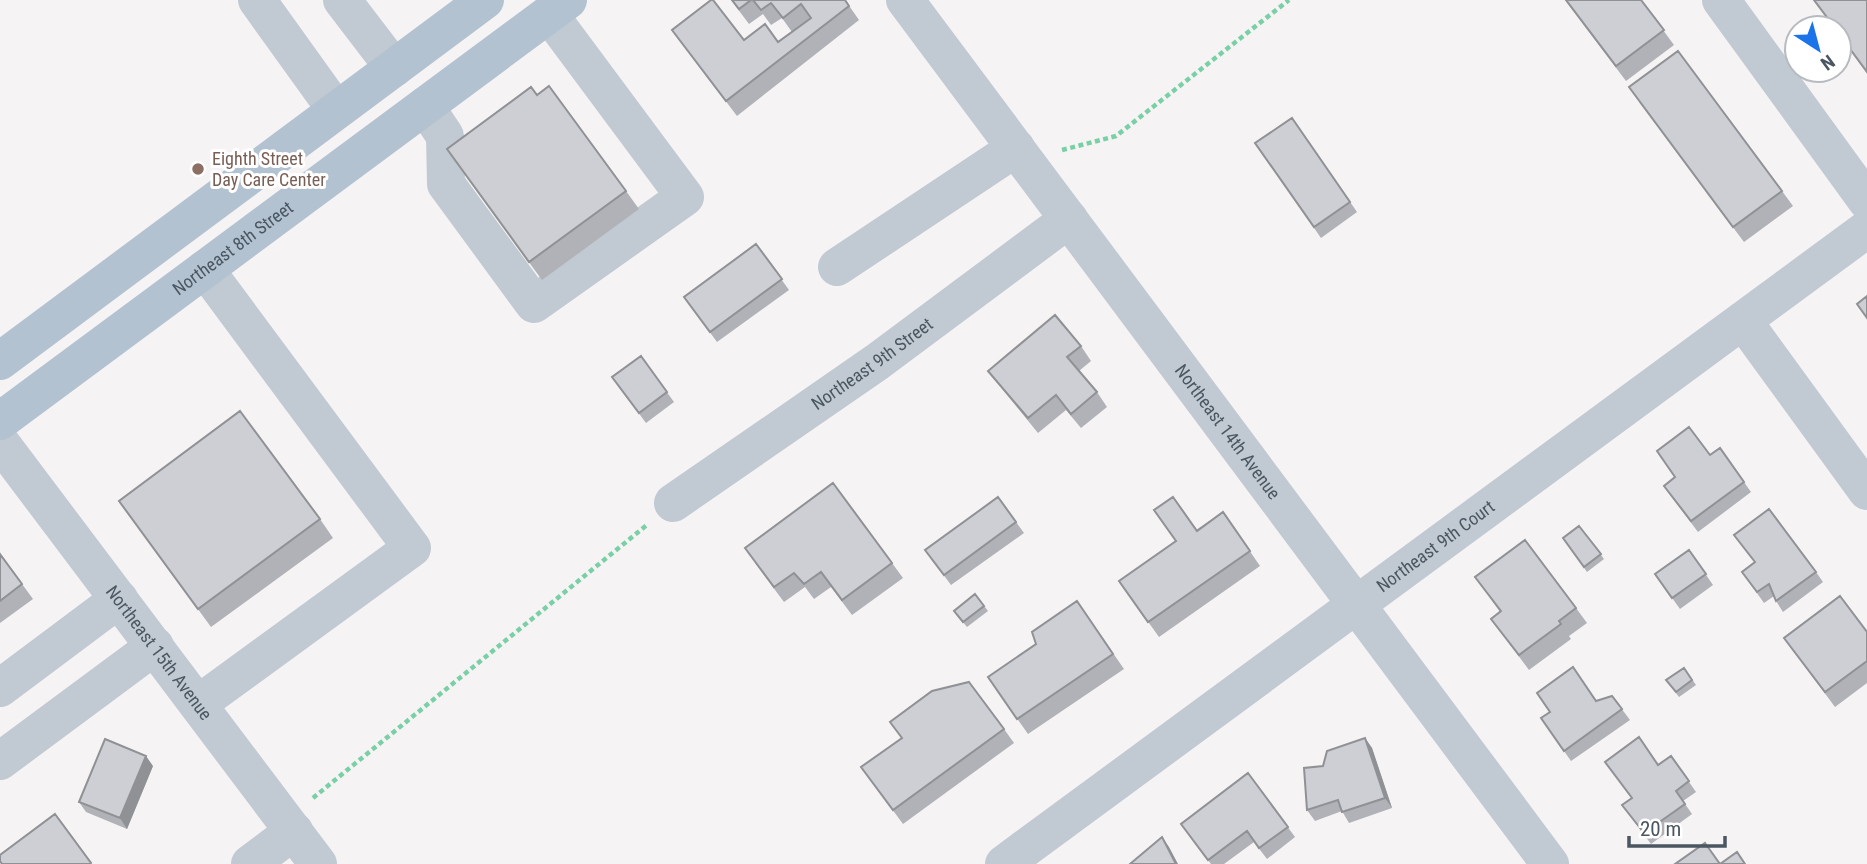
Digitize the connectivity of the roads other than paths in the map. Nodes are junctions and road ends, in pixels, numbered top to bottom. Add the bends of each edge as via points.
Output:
1 (257, 0) edge
2 (342, 0) edge
3 (485, 0) edge
4 (905, 0) edge
5 (1721, 0) edge
6 (559, 7) edge
7 (394, 68) junction
8 (425, 106) junction
9 (336, 110) junction
10 (367, 149) junction
11 (1020, 154) junction
12 (1867, 201) edge
13 (1069, 219) junction
14 (1867, 229) edge
15 (837, 267) dead end
16 (205, 269) junction
17 (1744, 322) junction
18 (0, 361) edge
19 (0, 421) edge
20 (0, 442) edge
21 (1867, 491) edge
22 (673, 503) road end
23 (119, 599) junction
24 (1355, 604) junction
25 (155, 646) junction
26 (0, 688) edge
27 (198, 704) junction
28 (0, 761) edge
29 (290, 826) junction
30 (250, 864) edge
31 (318, 864) edge
32 (1004, 864) edge
33 (1550, 864) edge

1 - 9 street
2 - 7 street
3 - 7 main road
4 - 11 street, Northeast 14th Avenue
5 - 12 street
6 - 8 main road, Northeast 8th Street
6 - 8 street via 685,197 534,304 446,184 445,136
7 - 8 main road
7 - 9 main road
8 - 10 main road, Northeast 8th Street
9 - 10 main road
9 - 18 main road
10 - 16 main road, Northeast 8th Street
11 - 13 street, Northeast 14th Avenue
11 - 15 street
13 - 22 street, Northeast 9th Street via 877,362
13 - 24 street, Northeast 14th Avenue
14 - 17 street, Northeast 9th Court
16 - 19 main road, Northeast 8th Street
16 - 27 street via 412,548
17 - 21 street
17 - 24 street, Northeast 9th Court
20 - 23 street, Northeast 15th Avenue
23 - 25 street, Northeast 15th Avenue
23 - 26 street
24 - 32 street, Northeast 9th Court
24 - 33 street, Northeast 14th Avenue
25 - 27 street, Northeast 15th Avenue
25 - 28 street
27 - 29 street, Northeast 15th Avenue
29 - 30 street
29 - 31 street, Northeast 15th Avenue

